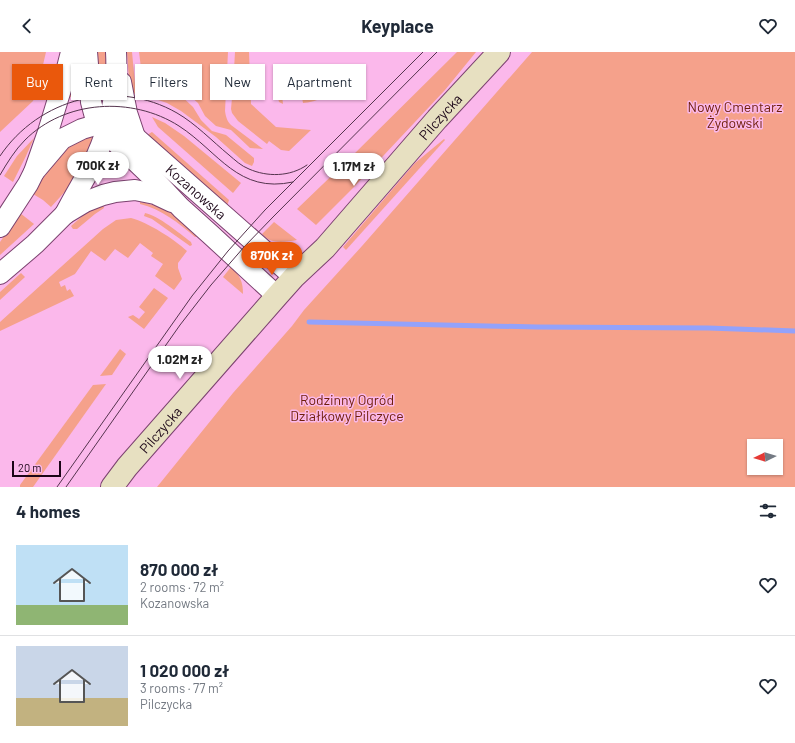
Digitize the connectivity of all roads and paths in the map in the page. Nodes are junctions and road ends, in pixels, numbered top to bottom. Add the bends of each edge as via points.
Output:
1 (71, 52) edge
2 (87, 52) edge
3 (499, 52) edge
4 (116, 53) edge
5 (104, 132) junction
6 (135, 137) junction
7 (34, 172) junction
8 (180, 208) junction
9 (65, 214) junction
10 (0, 227) edge
11 (0, 274) edge
12 (294, 277) junction
13 (277, 296) junction
14 (112, 487) edge

1 - 7 street
2 - 5 street, Kozanowska via 91,102 95,117
3 - 12 street, Pilczycka via 324,248
4 - 5 street via 115,92
4 - 6 street via 127,113
5 - 6 street, Kozanowska via 118,128
5 - 7 street via 82,129 62,139
5 - 8 street, Kozanowska via 151,176
5 - 9 street via 95,158
6 - 12 street, Kozanowska
7 - 10 street
8 - 9 street via 155,194 135,190 103,195
8 - 13 street, Kozanowska
9 - 11 street
12 - 13 street, Pilczycka
13 - 14 street, Pilczycka

